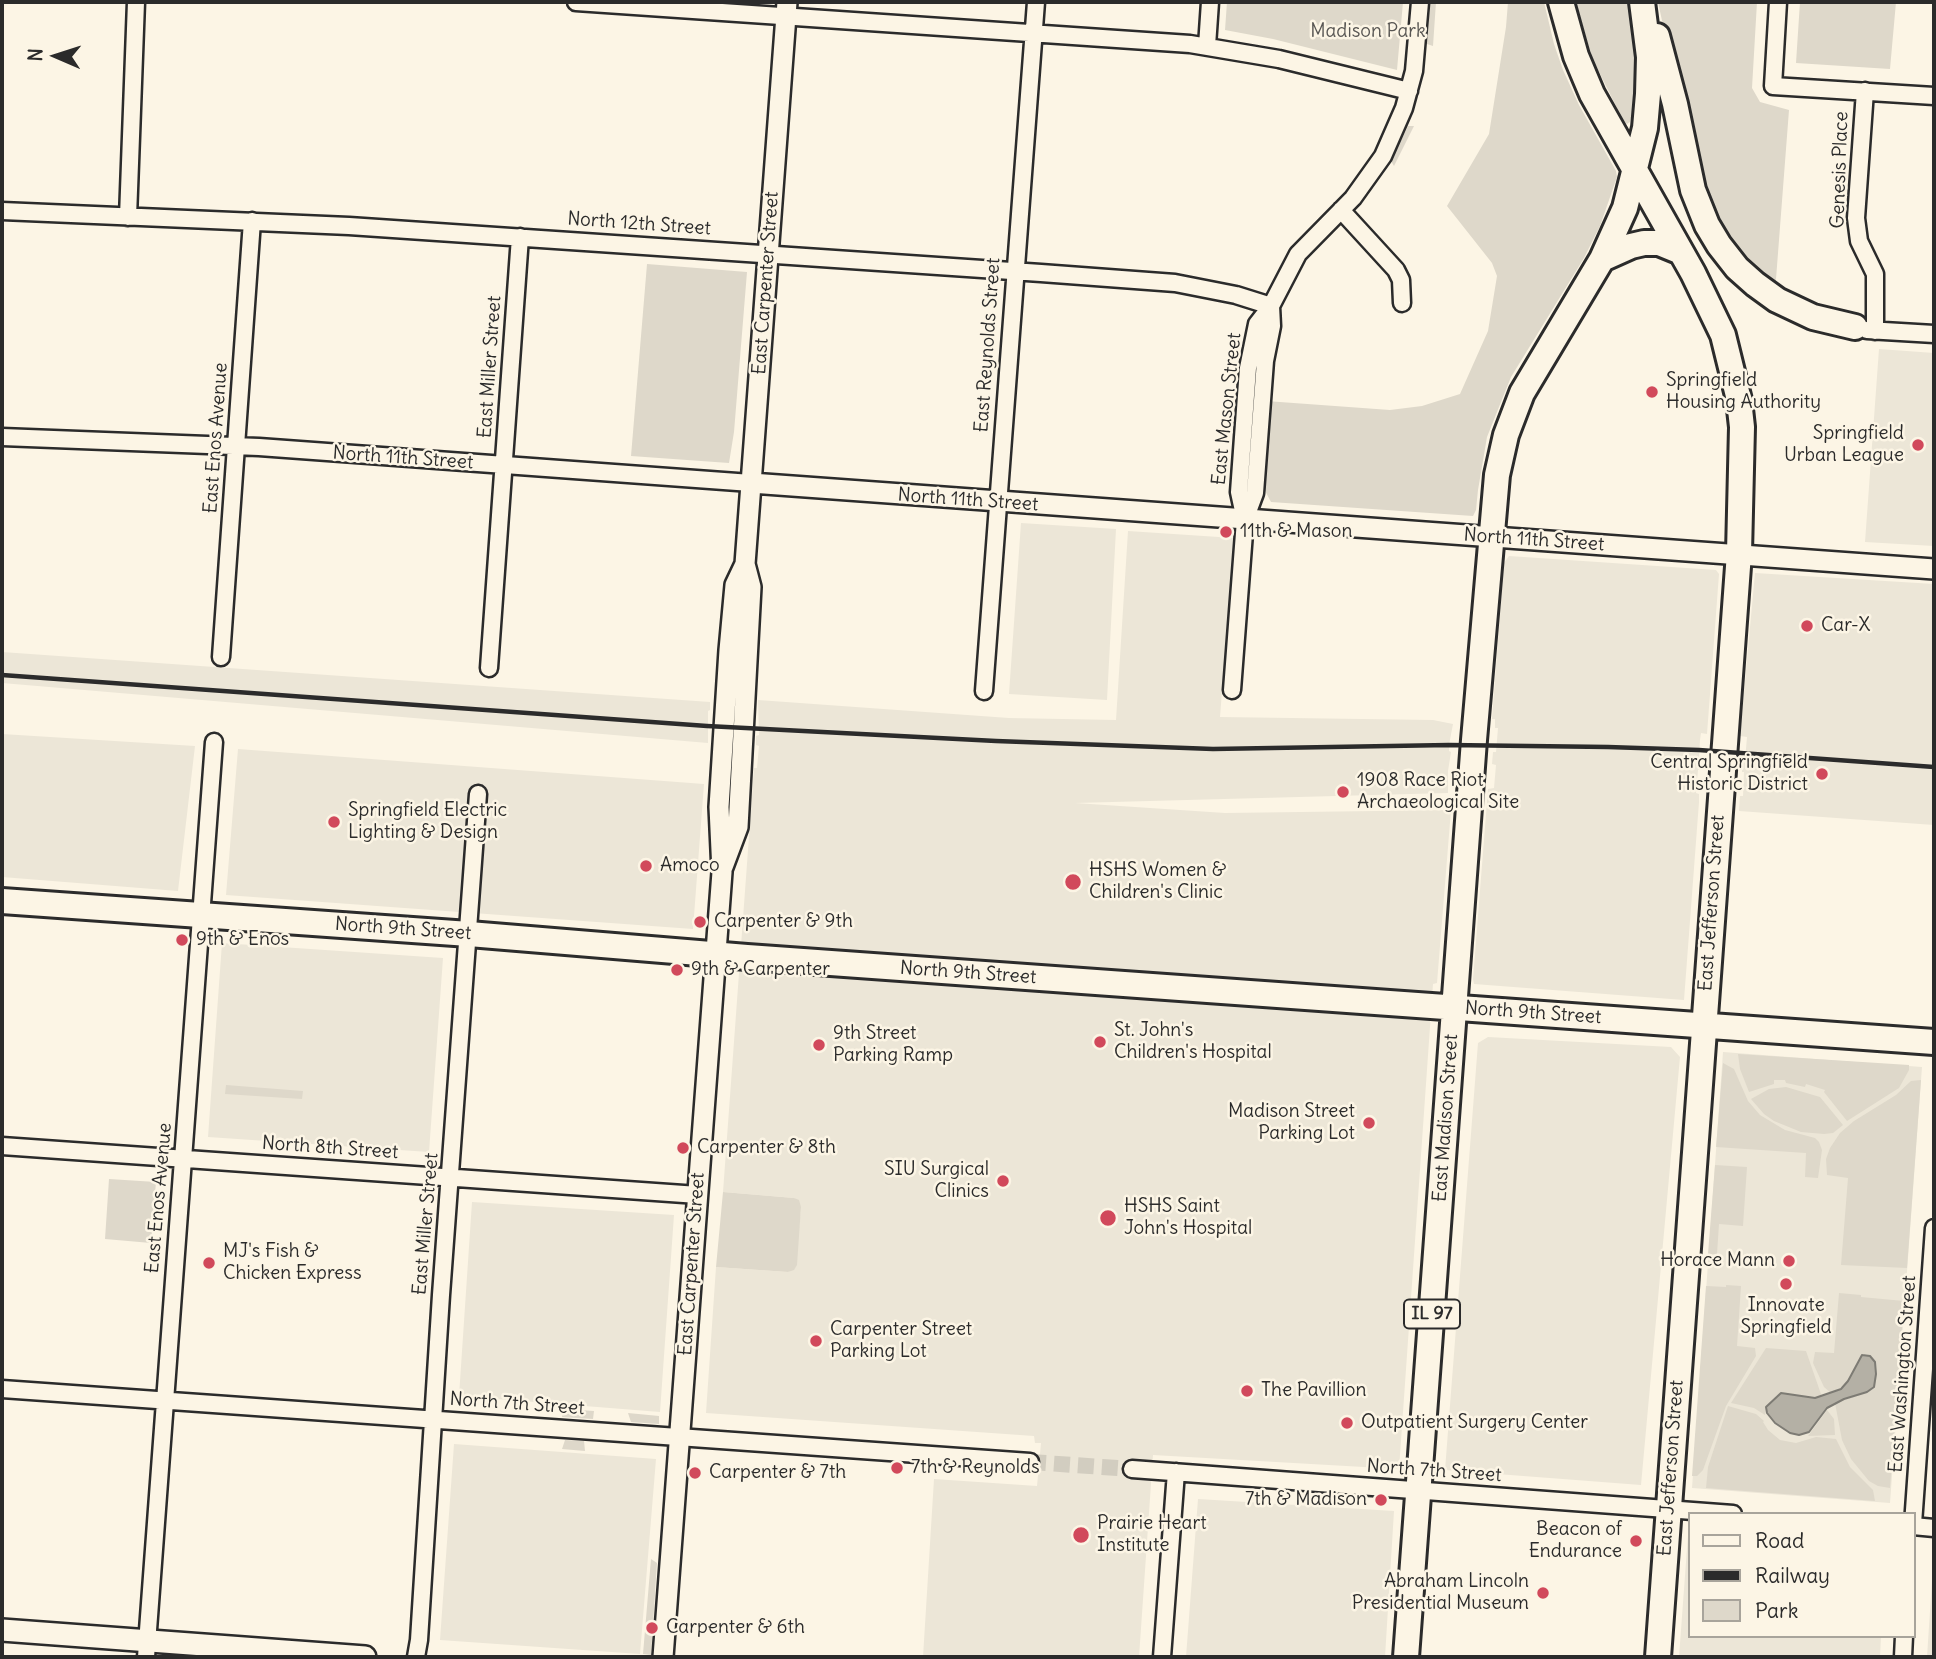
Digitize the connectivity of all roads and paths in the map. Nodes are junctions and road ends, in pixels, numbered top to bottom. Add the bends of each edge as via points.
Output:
1 (136, 2) edge
2 (576, 2) edge
3 (1035, 2) edge
4 (1210, 2) edge
5 (1420, 2) edge
6 (1561, 2) edge
7 (1644, 2) edge
8 (1778, 2) edge
9 (787, 9) edge
10 (1033, 34) junction
11 (1207, 46) junction
12 (1409, 91) junction
13 (1865, 91) junction
14 (1934, 96) edge
15 (1635, 172) junction
16 (1341, 210) junction
17 (2, 211) edge
18 (128, 216) junction
19 (252, 221) junction
20 (520, 237) junction
21 (1681, 252) junction
22 (768, 254) junction
23 (1602, 259) junction
24 (1015, 271) junction
25 (1402, 303) dead end
26 (1271, 306) junction
27 (1865, 329) junction
28 (1934, 334) edge
29 (2, 437) edge
30 (237, 447) junction
31 (505, 466) junction
32 (751, 484) junction
33 (998, 502) junction
34 (1245, 520) junction
35 (1490, 537) junction
36 (1739, 553) junction
37 (1934, 569) edge
38 (221, 657) dead end
39 (489, 668) dead end
40 (1232, 690) dead end
41 (984, 691) dead end
42 (214, 742) dead end
43 (478, 794) dead end
44 (2, 901) edge
45 (202, 915) junction
46 (469, 934) junction
47 (715, 955) junction
48 (1454, 1007) junction
49 (1703, 1026) junction
50 (1934, 1042) edge
51 (2, 1146) edge
52 (183, 1158) junction
53 (451, 1177) junction
54 (698, 1195) junction
55 (1934, 1228) edge
56 (2, 1389) edge
57 (165, 1400) junction
58 (434, 1419) junction
59 (679, 1437) junction
60 (1030, 1462) tunnel mouth
61 (1132, 1469) tunnel mouth
62 (1176, 1472) junction
63 (1419, 1491) junction
64 (1669, 1509) junction
65 (1707, 1512) edge
66 (1914, 1512) edge
67 (1915, 1525) edge
68 (1934, 1528) edge
69 (2, 1630) edge
70 (1904, 1638) edge
71 (147, 1649) edge
72 (365, 1657) edge
73 (416, 1657) edge
74 (663, 1657) edge
75 (1162, 1657) edge
76 (1406, 1657) edge
77 (1658, 1657) edge
78 (1903, 1657) edge

1 - 18 street
2 - 9 street
3 - 10 street, East Reynolds Street
4 - 11 street
5 - 12 street, East Mason Street
6 - 15 main road, East Jefferson Street via 1592,94
7 - 15 main road, East Madison Street via 1648,94
7 - 27 main road via 1666,68 1693,190 1719,245 1737,268 1777,300 1813,317
8 - 13 street via 1773,86
9 - 10 street
9 - 22 street, East Carpenter Street
10 - 11 street
10 - 24 street, East Reynolds Street
11 - 12 street
12 - 16 street, East Mason Street via 1383,156
13 - 14 street
13 - 27 street, Genesis Place via 1856,218 1859,241 1875,274
15 - 21 main road, East Jefferson Street
15 - 23 main road, East Madison Street
16 - 25 street via 1396,270
16 - 26 street, East Mason Street via 1298,254
17 - 18 street, North 12th Street
18 - 19 street, North 12th Street
19 - 20 street, North 12th Street
19 - 30 street, East Enos Avenue
20 - 22 street, North 12th Street
20 - 31 street, East Miller Street
21 - 23 main road via 1644,243
21 - 36 main road, East Jefferson Street via 1723,335 1739,400 1743,473
22 - 24 street, North 12th Street
22 - 32 street, East Carpenter Street
23 - 35 main road, East Madison Street via 1529,378 1512,418 1501,453
24 - 26 street, North 12th Street via 1175,283
24 - 33 street, East Reynolds Street
26 - 34 street, East Mason Street via 1255,493
27 - 28 street
29 - 30 street, North 11th Street
30 - 31 street, North 11th Street
30 - 38 street, East Enos Avenue
31 - 32 street, North 11th Street
31 - 39 street, East Miller Street
32 - 33 street, North 11th Street
32 - 47 street, East Carpenter Street via 745,564 751,587 738,827 722,872
33 - 34 street, North 11th Street
33 - 41 street, East Reynolds Street
34 - 35 street, North 11th Street
34 - 40 street, East Mason Street
35 - 36 street, North 11th Street
35 - 48 main road, East Madison Street
36 - 37 street, North 11th Street
36 - 49 main road, East Jefferson Street
42 - 45 street, East Enos Avenue
43 - 46 street, East Miller Street
44 - 45 main road, North 9th Street
45 - 46 main road, North 9th Street
45 - 52 street, East Enos Avenue
46 - 47 main road, North 9th Street
46 - 53 street, East Miller Street
47 - 48 main road, North 9th Street
47 - 54 street, East Carpenter Street
48 - 49 main road, North 9th Street
48 - 63 main road, East Madison Street / IL 97
49 - 50 main road, North 9th Street
49 - 64 main road, East Jefferson Street
51 - 52 street, North 8th Street
52 - 53 street, North 8th Street
52 - 57 street, East Enos Avenue
53 - 54 street, North 8th Street
53 - 58 street, East Miller Street
54 - 59 street, East Carpenter Street
55 - 66 street, East Washington Street
56 - 57 street, North 7th Street
57 - 58 street, North 7th Street
57 - 71 street, East Enos Avenue
58 - 59 street, North 7th Street
58 - 73 street, East Miller Street
59 - 60 street, North 7th Street
59 - 74 street, East Carpenter Street
61 - 62 street, North 7th Street
62 - 63 street, North 7th Street
62 - 75 street
63 - 64 street, North 7th Street
63 - 76 main road, East Madison Street / IL 97
64 - 65 street, North 7th Street
64 - 77 main road, East Jefferson Street
67 - 68 street
69 - 71 main road
70 - 78 street
71 - 72 main road

